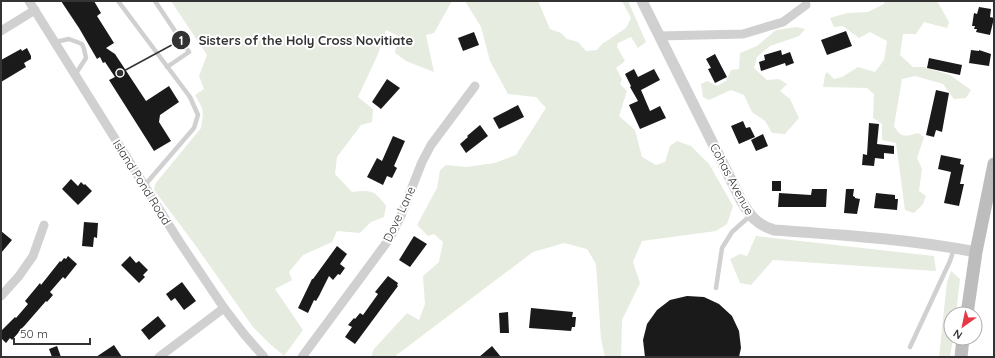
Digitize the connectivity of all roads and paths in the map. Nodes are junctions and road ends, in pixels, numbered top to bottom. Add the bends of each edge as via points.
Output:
1 (29, 1) edge
2 (118, 1) edge
3 (155, 1) edge
4 (642, 1) edge
5 (806, 5) dead end
6 (34, 10) junction
7 (1, 31) edge
8 (659, 36) junction
9 (55, 42) junction
10 (167, 67) junction
11 (75, 75) junction
12 (475, 86) dead end
13 (994, 164) edge
14 (144, 186) junction
15 (751, 215) junction
16 (44, 225) dead end
17 (955, 248) junction
18 (976, 252) junction
19 (716, 288) dead end
20 (1, 296) edge
21 (968, 306) edge
22 (224, 308) junction
23 (962, 346) edge
24 (910, 347) dead end
25 (159, 357) edge
26 (264, 357) edge
27 (302, 357) edge
28 (961, 357) edge

1 - 6 street, Island Pond Road
2 - 10 lane
3 - 10 lane via 189,52
4 - 8 street, Cohas Avenue
5 - 8 street via 782,22 743,34
6 - 7 street
6 - 9 street, Island Pond Road
8 - 15 street, Cohas Avenue via 741,200
9 - 11 street, Island Pond Road
9 - 11 lane via 69,39 82,44 86,58
10 - 14 lane via 190,97 198,115 194,128
11 - 14 street, Island Pond Road
12 - 27 street, Dove Lane via 430,145 390,238
13 - 18 main road
14 - 22 street, Island Pond Road
15 - 17 street, Cohas Avenue via 763,227 774,230 867,237
15 - 19 lane via 732,232 722,248
16 - 20 street via 33,256
17 - 18 street, Cohas Avenue
17 - 24 lane
18 - 21 main road
22 - 25 street
22 - 26 street, Island Pond Road
23 - 28 main road

